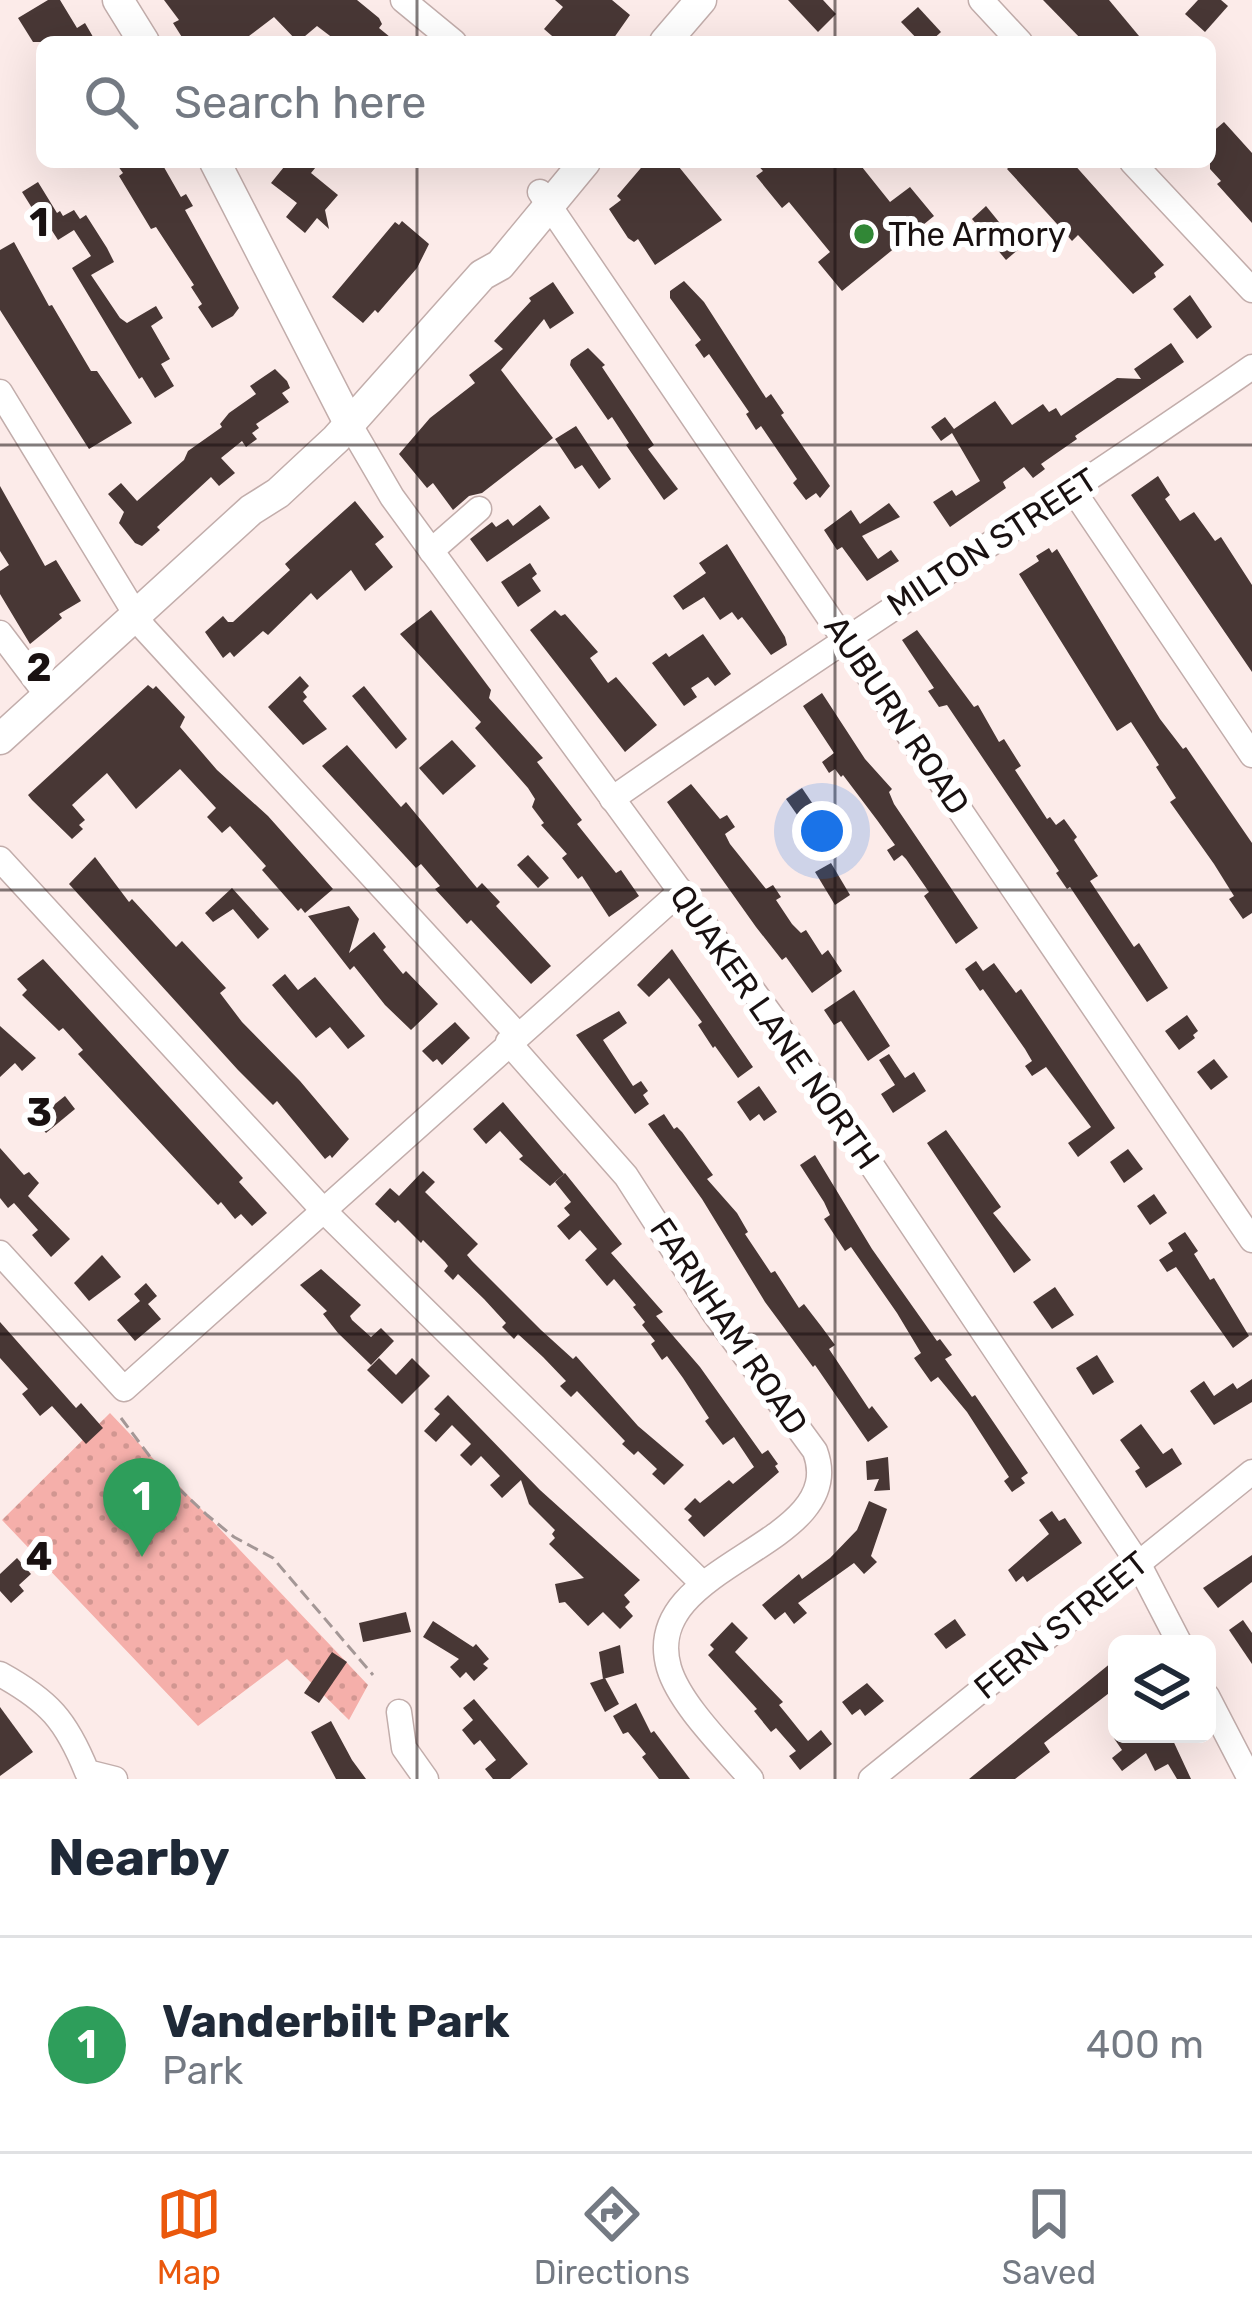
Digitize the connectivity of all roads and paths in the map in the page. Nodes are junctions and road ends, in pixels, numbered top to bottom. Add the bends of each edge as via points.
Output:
1 (118, 0) edge
2 (403, 0) edge
3 (701, 0) edge
4 (721, 0) edge
5 (981, 0) edge
6 (140, 36) edge
7 (447, 36) edge
8 (670, 36) edge
9 (691, 36) edge
10 (1014, 36) edge
11 (218, 168) edge
12 (562, 168) edge
13 (578, 168) edge
14 (1138, 168) edge
15 (545, 198) junction
16 (1252, 290) edge
17 (1252, 367) edge
18 (0, 392) edge
19 (350, 425) junction
20 (1073, 490) junction
21 (478, 509) dead end
22 (431, 550) junction
23 (140, 622) junction
24 (0, 633) edge
25 (845, 638) junction
26 (47, 695) junction
27 (0, 739) edge
28 (1252, 755) edge
29 (0, 760) edge
30 (613, 799) junction
31 (0, 859) edge
32 (681, 891) junction
33 (513, 1038) junction
34 (323, 1210) junction
35 (1252, 1240) edge
36 (0, 1252) edge
37 (121, 1418) dead end
38 (1252, 1472) edge
39 (1138, 1562) junction
40 (703, 1584) junction
41 (1175, 1635) edge
42 (0, 1674) edge
43 (373, 1675) dead end
44 (399, 1712) dead end
45 (1216, 1713) edge
46 (885, 1775) edge
47 (115, 1779) edge
48 (426, 1779) edge
49 (751, 1779) edge
50 (1250, 1779) edge

1 - 6 main road
2 - 7 street
3 - 8 main road
4 - 9 main road
5 - 10 street
11 - 19 main road
12 - 15 main road
13 - 15 main road
14 - 16 street
15 - 19 main road via 500,265 482,275
15 - 25 street, AUBURN ROAD
17 - 20 street, MILTON STREET
18 - 23 street, FARNHAM ROAD
19 - 22 street, QUAKER LANE NORTH
19 - 23 main road
20 - 25 street, MILTON STREET
20 - 28 street
21 - 22 street
22 - 30 street, QUAKER LANE NORTH
23 - 26 main road
23 - 29 main road
23 - 33 street, FARNHAM ROAD
24 - 26 street
25 - 30 street, MILTON STREET
25 - 35 street, AUBURN ROAD
26 - 27 main road
30 - 32 street, QUAKER LANE NORTH
31 - 34 street
32 - 33 street
32 - 39 street, QUAKER LANE NORTH
33 - 34 street
33 - 40 street, FARNHAM ROAD via 626,1175 815,1451 816,1492 801,1516
34 - 36 street via 124,1389
34 - 40 street
37 - 43 path via 207,1515 273,1558
38 - 39 street, FERN STREET
39 - 41 street, QUAKER LANE NORTH
39 - 46 street, FERN STREET
40 - 49 street, FARNHAM ROAD via 668,1635 669,1667
42 - 47 street via 37,1694 65,1723 87,1772
44 - 48 street via 404,1748
45 - 50 street

